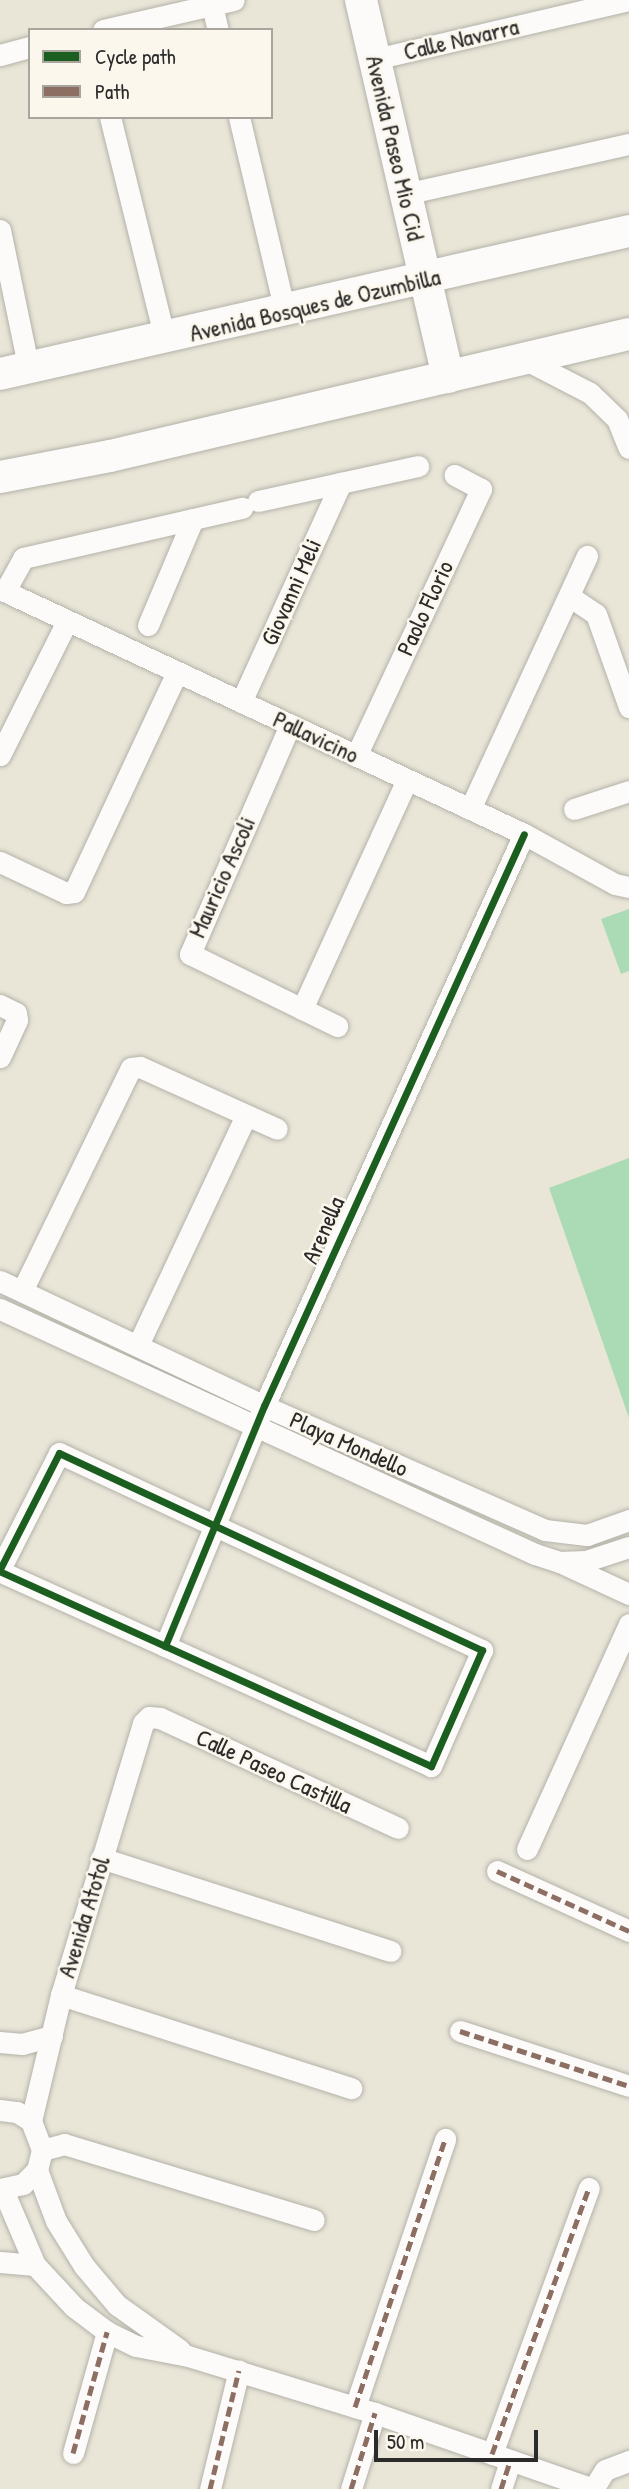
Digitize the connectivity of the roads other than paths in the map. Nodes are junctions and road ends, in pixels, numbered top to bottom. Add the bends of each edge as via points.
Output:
1 (234, 0) edge
2 (361, 0) edge
3 (629, 0) edge
4 (212, 5) junction
5 (112, 28) edge
6 (218, 28) edge
7 (28, 48) edge
8 (0, 55) edge
9 (375, 59) junction
10 (110, 119) edge
11 (239, 119) edge
12 (629, 144) edge
13 (405, 194) junction
14 (0, 230) edge
15 (629, 231) edge
16 (3, 260) edge
17 (426, 279) junction
18 (285, 312) junction
19 (629, 334) edge
20 (164, 339) junction
21 (524, 359) junction
22 (14, 372) edge
23 (448, 377) junction
24 (629, 448) edge
25 (418, 466) dead end
26 (455, 475) dead end
27 (0, 477) edge
28 (341, 483) junction
29 (193, 519) junction
30 (587, 556) dead end
31 (2, 590) edge
32 (569, 596) junction
33 (67, 621) junction
34 (148, 625) dead end
35 (177, 672) junction
36 (241, 702) junction
37 (629, 707) edge
38 (290, 725) junction
39 (0, 755) edge
40 (356, 756) junction
41 (407, 780) junction
42 (629, 791) edge
43 (470, 809) junction
44 (574, 809) dead end
45 (524, 834) junction
46 (0, 862) edge
47 (629, 887) edge
48 (0, 1006) edge
49 (302, 1009) junction
50 (337, 1026) dead end
51 (0, 1058) edge
52 (246, 1116) junction
53 (276, 1129) dead end
54 (0, 1281) edge
55 (22, 1291) junction
56 (1, 1312) edge
57 (138, 1345) junction
58 (264, 1406) junction
59 (257, 1427) junction
60 (629, 1520) edge
61 (217, 1524) junction
62 (629, 1547) edge
63 (559, 1562) junction
64 (0, 1570) edge
65 (629, 1594) edge
66 (629, 1624) edge
67 (164, 1646) junction
68 (149, 1717) joint
69 (398, 1828) dead end
70 (527, 1849) dead end
71 (101, 1858) junction
72 (497, 1871) dead end
73 (629, 1931) edge
74 (390, 1951) dead end
75 (61, 1995) junction
76 (460, 2031) dead end
77 (52, 2036) junction
78 (0, 2042) edge
79 (629, 2086) edge
80 (351, 2088) dead end
81 (0, 2109) edge
82 (31, 2121) junction
83 (445, 2139) dead end
84 (40, 2160) junction
85 (589, 2188) dead end
86 (2, 2189) edge
87 (314, 2220) dead end
88 (0, 2262) edge
89 (35, 2265) junction
90 (107, 2332) junction
91 (188, 2356) junction
92 (239, 2370) junction
93 (365, 2410) junction
94 (73, 2453) dead end
95 (501, 2458) junction
96 (629, 2461) edge
97 (531, 2468) junction
98 (209, 2489) edge
99 (351, 2489) edge
100 (501, 2489) edge
101 (544, 2489) edge
102 (593, 2489) edge

1 - 4 street
2 - 9 main road, Avenida Paseo Mio Cid
3 - 9 street, Calle Navarra
4 - 5 street
4 - 6 street
7 - 8 street
9 - 13 main road, Avenida Paseo Mio Cid
10 - 20 street
11 - 18 street
12 - 13 street
13 - 17 main road, Avenida Paseo Mio Cid
14 - 16 street
15 - 17 main road, Avenida Bosques de Ozumbilla
16 - 22 street
17 - 18 main road, Avenida Bosques de Ozumbilla
17 - 23 main road, Avenida Paseo Mio Cid
18 - 20 main road, Avenida Bosques de Ozumbilla
19 - 21 main road
20 - 22 main road, Avenida Bosques de Ozumbilla
21 - 23 main road
21 - 24 street via 590,393 617,419
23 - 27 main road
25 - 28 street
26 - 40 street, Paolo Florio via 481,489
28 - 29 street
28 - 36 street, Giovanni Meli
29 - 31 street via 23,558
29 - 34 street
30 - 32 street
31 - 33 street, Pallavicino
32 - 37 street via 596,614
32 - 43 street
33 - 35 street, Pallavicino
33 - 39 street
35 - 36 street, Pallavicino
35 - 46 street via 74,892 66,893
36 - 38 street, Pallavicino
38 - 40 street, Pallavicino
38 - 49 street, Mauricio Ascoli via 190,954
40 - 41 street, Pallavicino
41 - 43 street, Pallavicino
41 - 49 street
42 - 44 street
43 - 45 street, Pallavicino
45 - 47 street, Pallavicino via 615,884
45 - 58 street, Arenella
48 - 51 street via 16,1013 17,1020
49 - 50 street, Mauricio Ascoli
52 - 53 street
52 - 55 street via 140,1067 131,1068
52 - 57 street
54 - 55 street, Playa Mondello
55 - 57 street, Playa Mondello
56 - 59 street, Playa Mondello
57 - 58 street, Playa Mondello
58 - 59 street, Arenella
58 - 60 street, Playa Mondello via 545,1530 587,1535
59 - 61 street, Arenella
59 - 63 street, Playa Mondello
61 - 64 street via 59,1453
61 - 67 street, Arenella
61 - 67 street via 482,1650 431,1766
62 - 63 street, Playa Mondello via 586,1561
63 - 65 street
64 - 67 street
66 - 70 street
68 - 69 street, Calle Paseo Castilla via 160,1718
68 - 71 street, Avenida Atotol via 143,1723
71 - 74 street
71 - 75 street, Avenida Atotol
72 - 73 street
75 - 77 street, Avenida Atotol
75 - 80 street
76 - 79 street
77 - 78 street via 22,2044
77 - 82 street, Avenida Atotol
81 - 82 street
82 - 84 street
83 - 93 street
84 - 86 street via 23,2184
84 - 87 street via 64,2144
84 - 91 street via 56,2221 83,2266 117,2305
85 - 95 street
86 - 89 street
88 - 89 street
89 - 90 street via 74,2307
90 - 91 street via 136,2346
90 - 94 street
91 - 92 street
92 - 93 street
92 - 98 street
93 - 95 street
93 - 99 street
95 - 97 street
95 - 100 street
96 - 102 street via 605,2470
97 - 101 street
97 - 102 street

